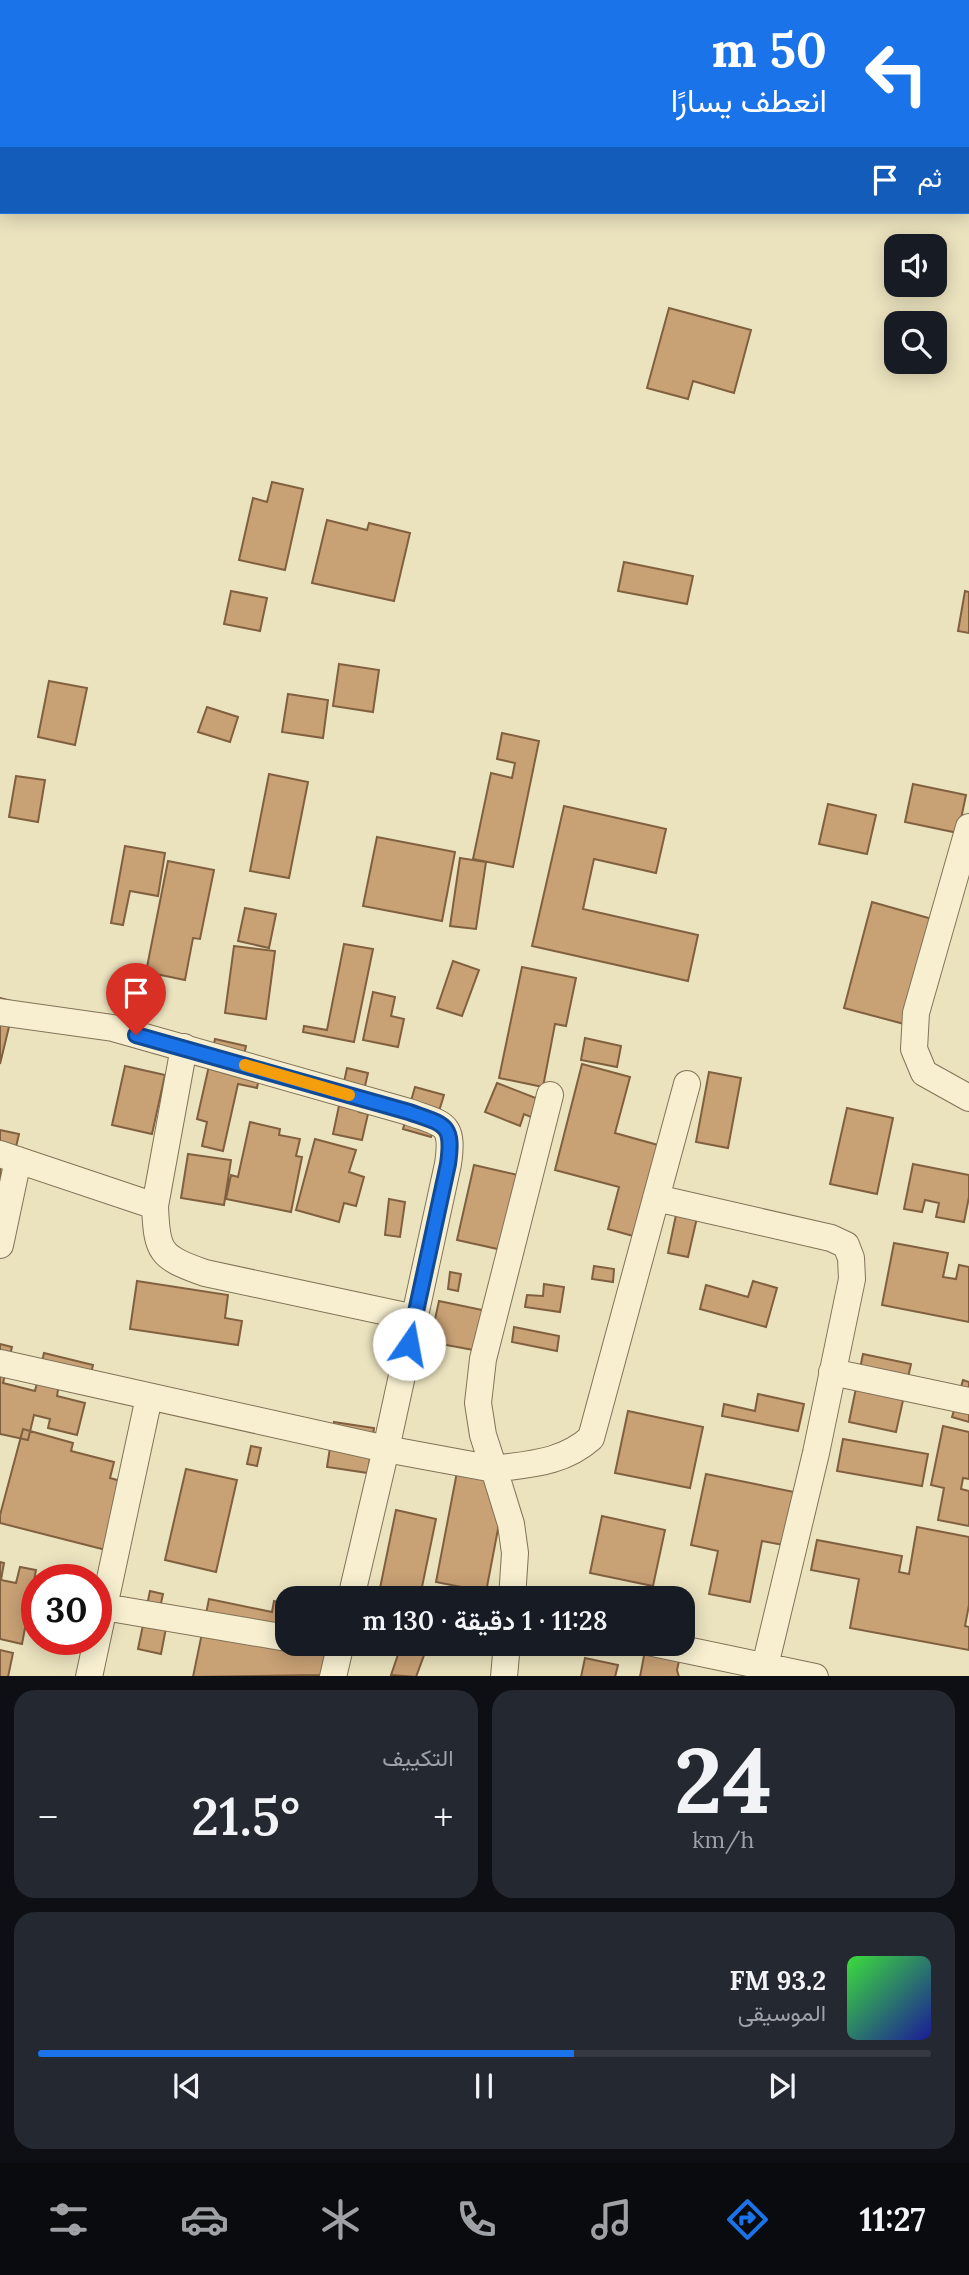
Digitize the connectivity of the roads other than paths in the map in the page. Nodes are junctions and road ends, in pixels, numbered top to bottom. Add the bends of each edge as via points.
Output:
1 (969, 827) edge
2 (0, 1012) edge
3 (184, 1047) junction
4 (687, 1084) dead end
5 (550, 1095) dead end
6 (969, 1098) edge
7 (9, 1157) edge
8 (656, 1198) junction
9 (155, 1206) junction
10 (0, 1245) edge
11 (415, 1318) junction
12 (0, 1363) edge
13 (832, 1372) junction
14 (149, 1397) junction
15 (969, 1401) edge
16 (386, 1449) junction
17 (494, 1469) junction
18 (112, 1569) edge
19 (354, 1586) edge
20 (513, 1586) edge
21 (112, 1607) edge
22 (275, 1636) edge
23 (695, 1652) edge
24 (94, 1655) edge
25 (332, 1656) edge
26 (506, 1656) edge
27 (765, 1666) junction
28 (89, 1676) edge
29 (333, 1676) edge
30 (504, 1676) edge
31 (815, 1676) edge

1 - 6 street via 916,1013 914,1049 924,1073
2 - 3 street via 113,1028
3 - 9 street
3 - 11 street via 409,1112 440,1123 449,1132 448,1164
4 - 8 street
5 - 17 street via 483,1359 478,1403
7 - 9 street
7 - 10 street
8 - 13 street via 846,1245 852,1279
8 - 17 street via 591,1438 577,1451 549,1461
9 - 11 street via 156,1238 175,1262 205,1273
11 - 16 street
12 - 14 street
13 - 15 street
13 - 27 street
14 - 16 street
14 - 18 street
16 - 17 street
16 - 19 street
17 - 20 street via 511,1524
21 - 22 street
23 - 27 street
24 - 28 street
25 - 29 street
26 - 30 street
27 - 31 street

